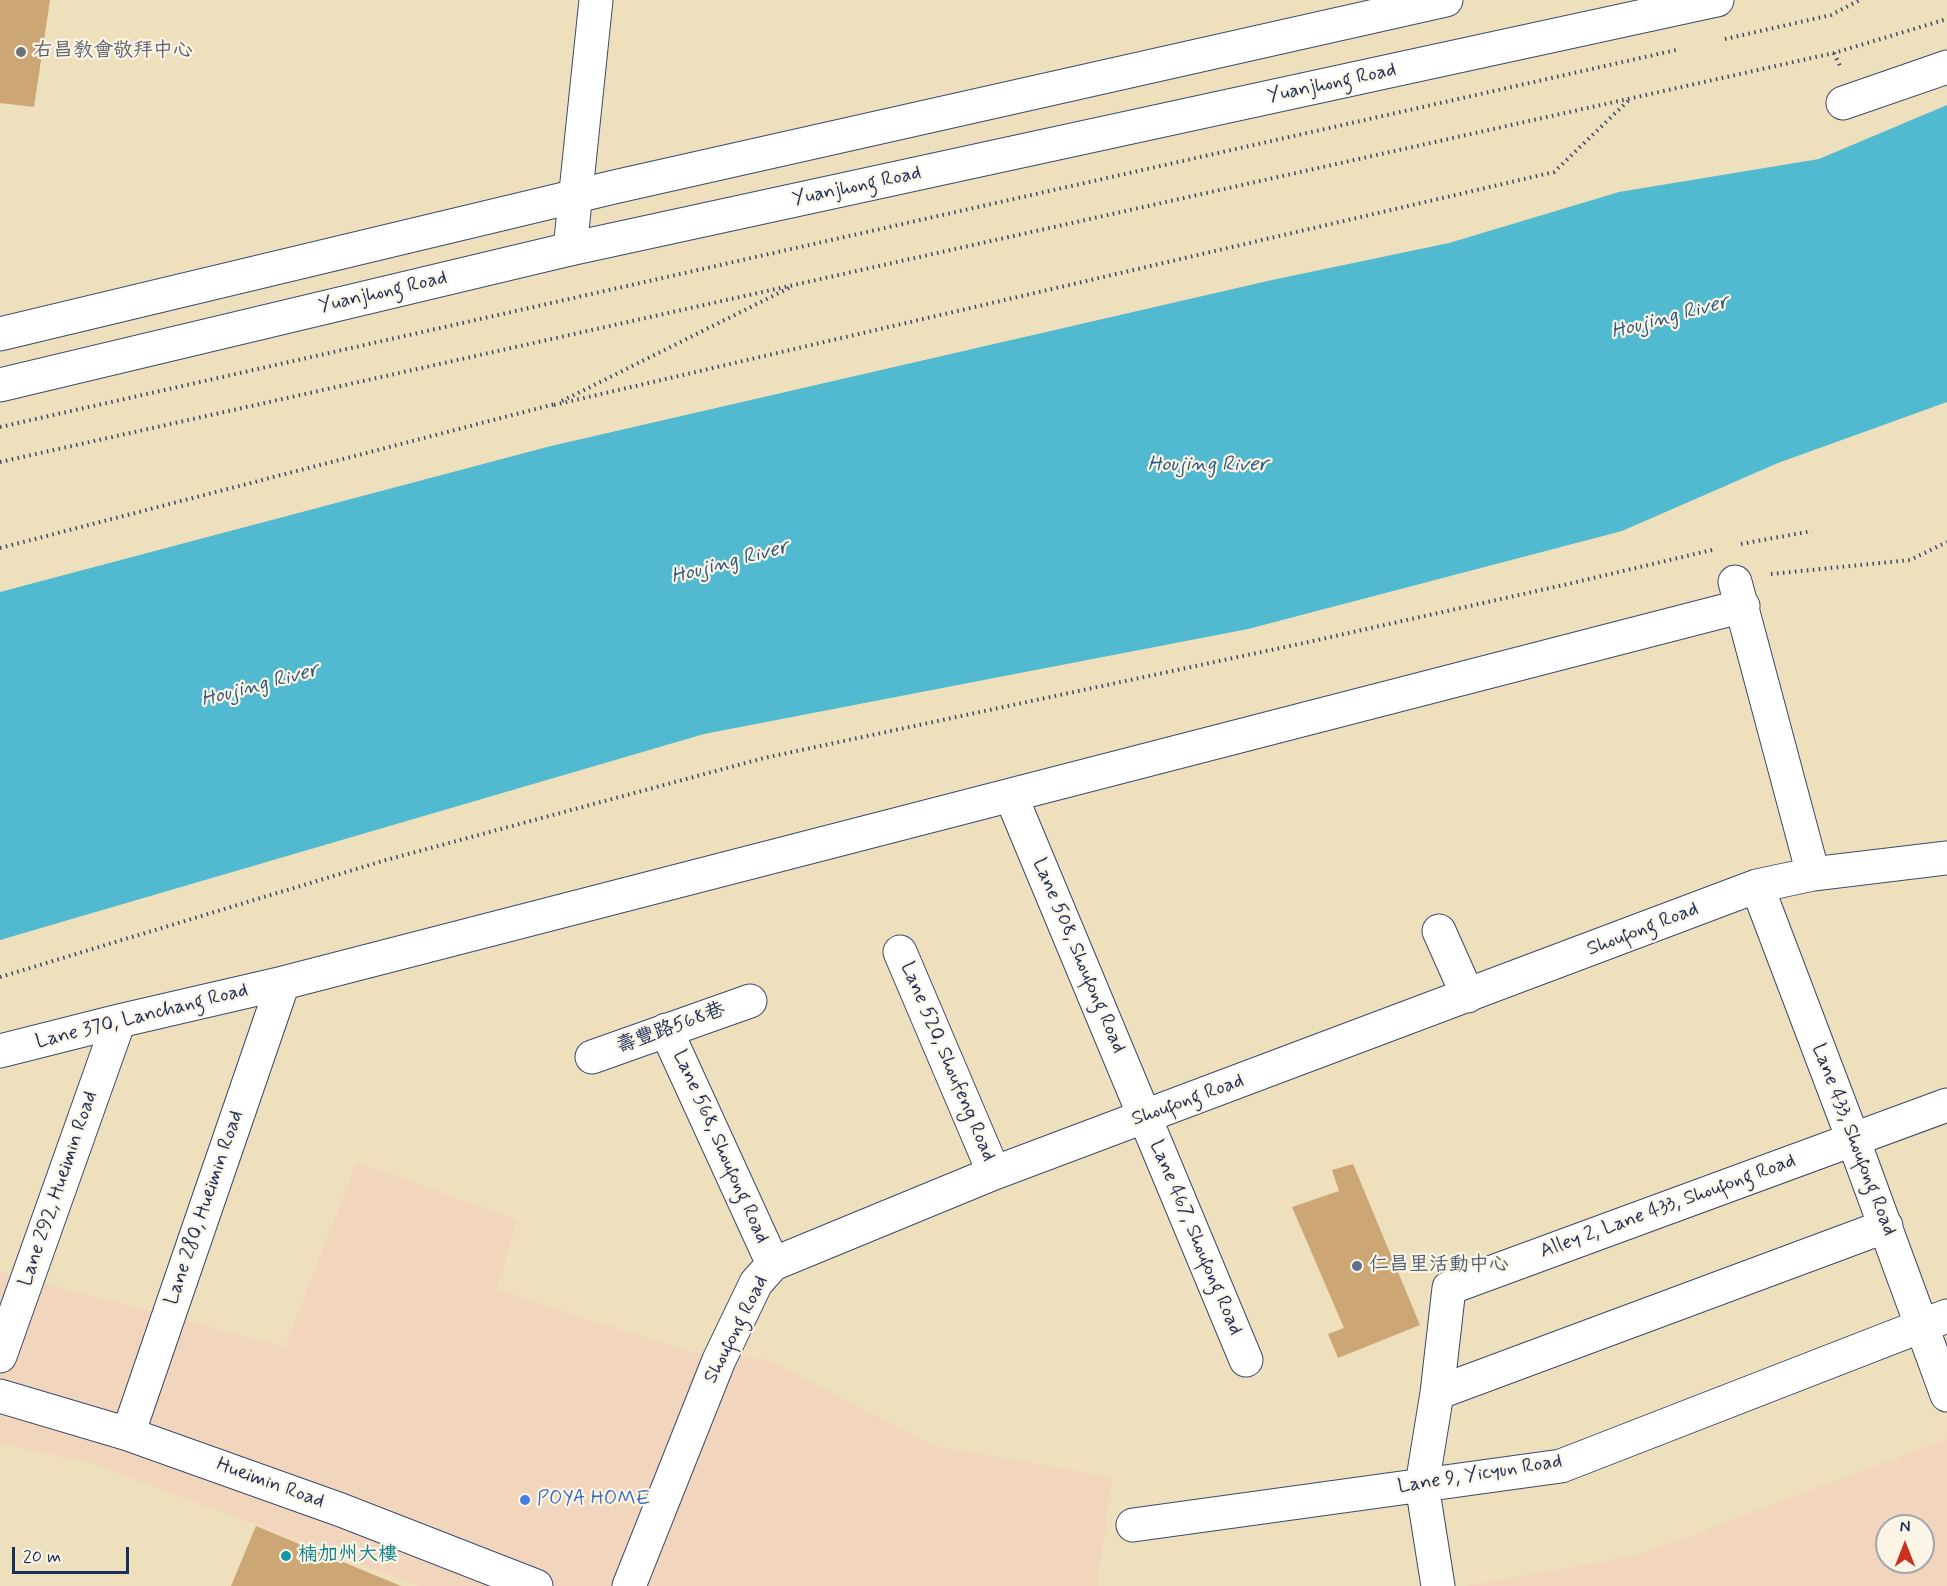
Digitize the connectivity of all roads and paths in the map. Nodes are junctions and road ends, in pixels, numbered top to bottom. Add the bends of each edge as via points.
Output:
1 (596, 0) edge
2 (1446, 0) edge
3 (1717, 0) edge
4 (1860, 0) edge
5 (1947, 19) edge
6 (1715, 41) dead end
7 (1680, 49) dead end
8 (1947, 66) edge
9 (1631, 99) junction
10 (1843, 103) dead end
11 (576, 196) junction
12 (570, 249) junction
13 (795, 285) junction
14 (0, 334) edge
15 (0, 385) edge
16 (554, 405) junction
17 (0, 427) edge
18 (0, 462) edge
19 (1812, 531) dead end
20 (1947, 542) edge
21 (1735, 545) dead end
22 (0, 548) edge
23 (1724, 548) dead end
24 (1739, 594) junction
25 (1011, 796) junction
26 (1947, 858) edge
27 (1813, 874) junction
28 (1757, 886) junction
29 (1439, 931) dead end
30 (900, 952) dead end
31 (0, 977) edge
32 (283, 983) junction
33 (1468, 996) junction
34 (750, 1001) dead end
35 (119, 1021) junction
36 (666, 1030) junction
37 (0, 1051) edge
38 (592, 1057) dead end
39 (1947, 1105) edge
40 (1145, 1116) junction
41 (1853, 1139) junction
42 (994, 1173) junction
43 (1886, 1226) junction
44 (773, 1264) junction
45 (1934, 1321) edge
46 (0, 1356) edge
47 (1246, 1360) dead end
48 (1437, 1392) junction
49 (1947, 1395) edge
50 (0, 1396) edge
51 (128, 1434) junction
52 (1422, 1485) junction
53 (1133, 1525) dead end
54 (536, 1586) edge
55 (629, 1586) edge
56 (1438, 1586) edge

1 - 11 street
2 - 11 street
3 - 12 street, Yuanjhong Road
4 - 6 path via 1831,15
5 - 9 path via 1834,53
7 - 17 path
8 - 10 street
9 - 13 path
9 - 16 path via 1554,172
11 - 12 street
11 - 14 street
12 - 15 street, Yuanjhong Road
13 - 16 path
13 - 18 path
16 - 22 path
19 - 21 path
20 - 24 path via 1910,560 1767,574
23 - 31 path via 764,758 386,860
24 - 25 street, Lane 370, Lanchang Road
24 - 27 street
25 - 32 street, Lane 370, Lanchang Road
25 - 40 street, Lane 508, Shoufong Road
26 - 27 street, Shoufong Road
27 - 28 street, Shoufong Road
28 - 33 street, Shoufong Road
28 - 41 street, Lane 433, Shoufong Road
29 - 33 street
30 - 42 street, Lane 520, Shoufeng Road
32 - 35 street, Lane 370, Lanchang Road
32 - 51 street, Lane 280, Hueimin Road
33 - 40 street, Shoufong Road
34 - 36 street, 壽豐路568巷
35 - 37 street, Lane 370, Lanchang Road
35 - 46 street, Lane 292, Hueimin Road
36 - 38 street, 壽豐路568巷
36 - 44 street, Lane 568, Shoufong Road
39 - 41 street, Alley 2, Lane 433, Shoufong Road
40 - 42 street, Shoufong Road
40 - 47 street, Lane 467, Shoufong Road
41 - 43 street, Lane 433, Shoufong Road
41 - 48 street, Alley 2, Lane 433, Shoufong Road via 1449,1288
42 - 44 street, Shoufong Road
43 - 45 street, Lane 433, Shoufong Road
43 - 48 street
44 - 55 street, Shoufong Road via 756,1283 719,1360
45 - 49 street, Lane 433, Shoufong Road
45 - 52 street, Lane 9, Yicyun Road via 1561,1466
48 - 52 street
50 - 51 street, Hueimin Road
51 - 54 street, Hueimin Road via 341,1510
52 - 53 street, Lane 9, Yicyun Road
52 - 56 street

